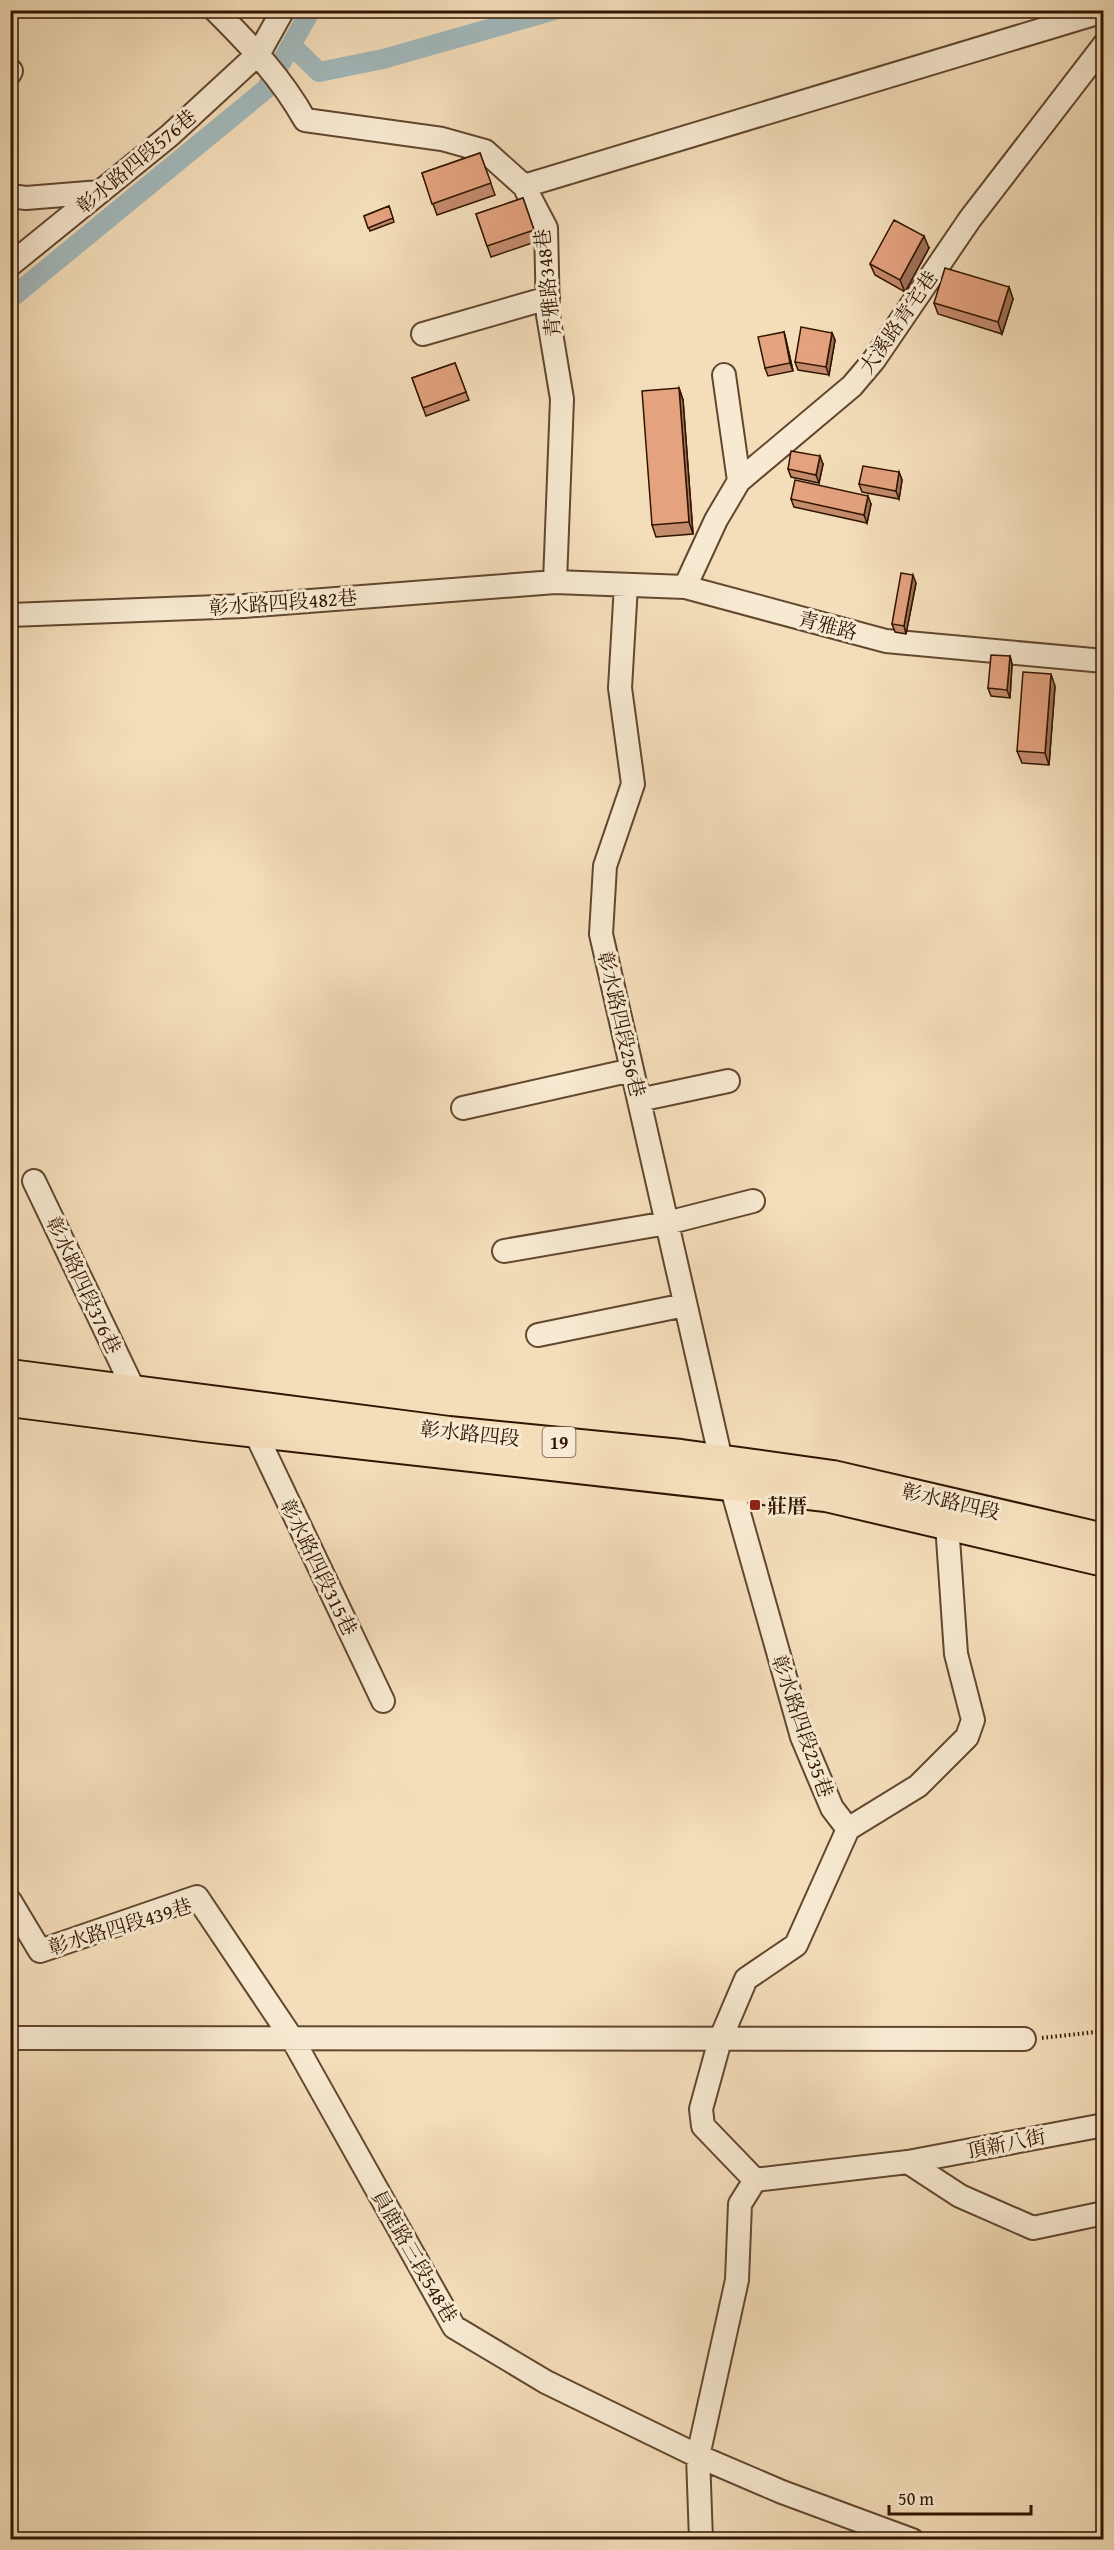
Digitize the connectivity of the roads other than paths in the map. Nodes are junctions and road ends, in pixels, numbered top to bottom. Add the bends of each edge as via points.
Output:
1 (215, 10) edge
2 (283, 10) edge
3 (1104, 11) edge
4 (1104, 45) edge
5 (259, 53) junction
6 (524, 186) junction
7 (100, 192) junction
8 (10, 196) edge
9 (10, 265) edge
10 (548, 298) junction
11 (423, 334) dead end
12 (724, 375) dead end
13 (739, 481) junction
14 (555, 582) junction
15 (626, 585) junction
16 (685, 587) junction
17 (10, 615) edge
18 (1104, 661) edge
19 (632, 1070) junction
20 (728, 1081) dead end
21 (639, 1100) junction
22 (463, 1108) dead end
23 (34, 1180) dead end
24 (753, 1202) dead end
25 (667, 1223) junction
26 (504, 1251) dead end
27 (686, 1305) junction
28 (538, 1335) dead end
29 (10, 1374) edge
30 (134, 1390) junction
31 (10, 1402) edge
32 (206, 1413) junction
33 (255, 1432) junction
34 (726, 1472) junction
35 (947, 1524) junction
36 (1104, 1538) edge
37 (1104, 1562) edge
38 (383, 1701) dead end
39 (848, 1829) junction
40 (10, 1901) edge
41 (10, 2038) edge
42 (1024, 2039) road end
43 (293, 2040) junction
44 (720, 2040) junction
45 (1104, 2125) edge
46 (908, 2162) junction
47 (755, 2180) junction
48 (1104, 2213) edge
49 (698, 2456) junction
50 (701, 2540) edge
51 (912, 2540) edge

1 - 5 street
2 - 5 street, 彰水路四段576巷
3 - 6 street
4 - 13 street, 大溪路青宅巷 via 970,219 852,386
5 - 6 street, 青雅路348巷 via 287,88 305,120 442,139 485,151
5 - 7 street, 彰水路四段576巷 via 169,136
6 - 10 street, 青雅路348巷 via 546,228
7 - 8 street
7 - 9 street, 彰水路四段576巷
10 - 11 street
10 - 14 street, 青雅路348巷 via 562,399
12 - 13 street
13 - 16 street, 大溪路青宅巷 via 716,519
14 - 15 street, 青雅路
14 - 17 street, 彰水路四段482巷 via 244,606
15 - 16 street, 青雅路
15 - 19 street, 彰水路四段256巷 via 620,688 633,784 605,866 601,934
16 - 18 street, 青雅路 via 886,641
19 - 21 street, 彰水路四段256巷
19 - 22 street
20 - 21 street
21 - 25 street, 彰水路四段256巷
23 - 30 street, 彰水路四段376巷
24 - 25 street
25 - 26 street
25 - 27 street, 彰水路四段256巷
27 - 28 street
27 - 34 street, 彰水路四段256巷
29 - 30 main road, 彰水路四段 / 19
30 - 32 main road, 彰水路四段 / 19
31 - 32 main road, 彰水路四段 / 19
32 - 33 main road, 彰水路四段 / 19
32 - 34 main road, 彰水路四段 / 19 via 449,1431
33 - 34 main road, 彰水路四段 / 19
33 - 38 street, 彰水路四段315巷
34 - 35 main road, 彰水路四段 / 19
34 - 36 main road, 彰水路四段 / 19 via 833,1475
34 - 39 street, 彰水路四段235巷 via 802,1737 832,1808
35 - 37 main road, 彰水路四段 / 19
35 - 39 street via 956,1654 972,1720 967,1737 918,1786
39 - 44 street via 796,1945 746,1979
40 - 43 street, 彰水路四段439巷 via 40,1951 197,1897
41 - 43 street
42 - 44 street
43 - 44 street
43 - 49 street, 員鹿路三段548巷 via 454,2327 546,2382
44 - 47 street via 700,2109 704,2126
45 - 46 street, 頂新八街
46 - 47 street
46 - 48 street via 960,2196 1033,2228
47 - 49 street via 740,2204 737,2280
49 - 50 street
49 - 51 street, 員鹿路三段548巷

